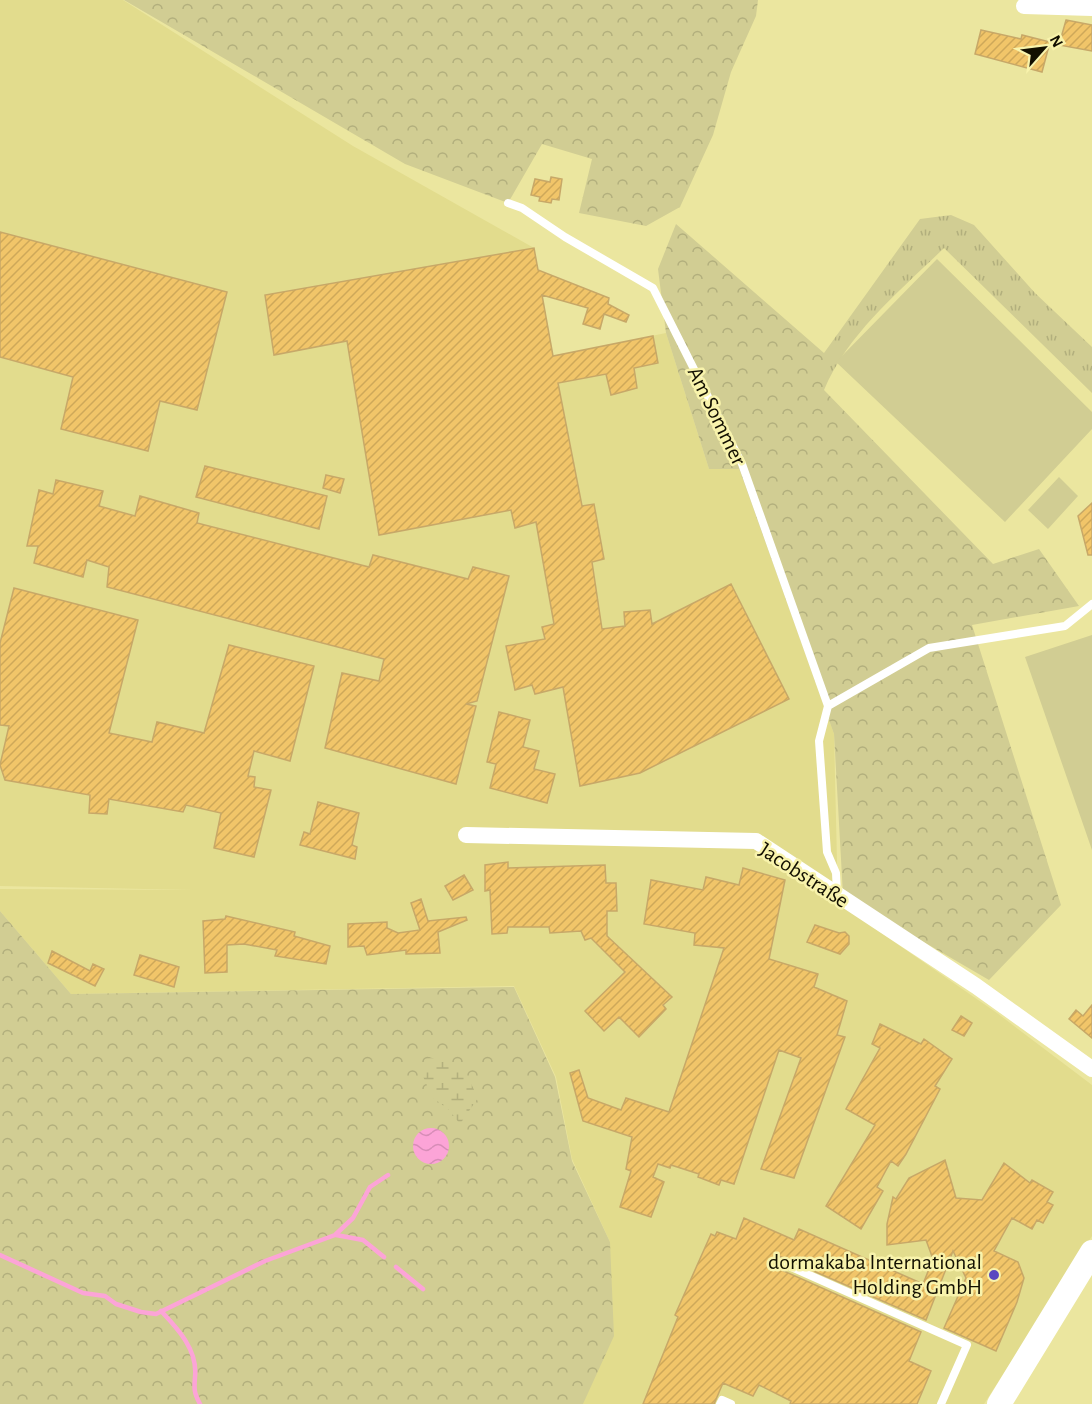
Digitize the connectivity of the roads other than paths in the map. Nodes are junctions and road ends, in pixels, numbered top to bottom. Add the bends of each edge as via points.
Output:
1 (1024, 6) dead end
2 (1092, 8) edge
3 (508, 203) dead end
4 (1092, 604) edge
5 (828, 706) junction
6 (466, 836) dead end
7 (837, 897) junction
8 (1092, 1069) edge
9 (1092, 1251) edge
10 (780, 1262) dead end
11 (720, 1404) edge
12 (731, 1404) edge
13 (941, 1404) edge
14 (999, 1404) edge

1 - 2 street
3 - 5 lane, Am Sommer via 652,288 742,464
4 - 5 lane via 1065,626 929,648
5 - 7 lane via 819,741 827,852 836,873
6 - 7 street, Jacobstraße via 756,841
7 - 8 street, Jacobstraße via 976,986
9 - 14 main road
10 - 13 lane via 967,1345
11 - 12 lane via 722,1400

